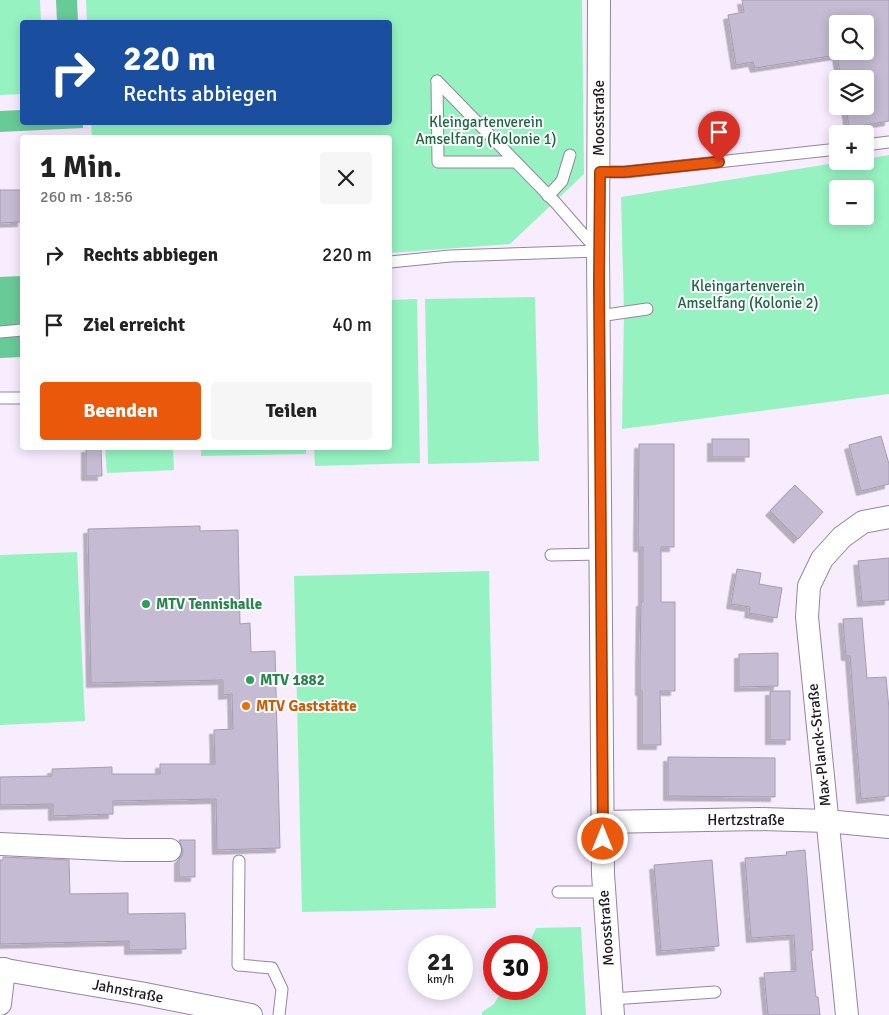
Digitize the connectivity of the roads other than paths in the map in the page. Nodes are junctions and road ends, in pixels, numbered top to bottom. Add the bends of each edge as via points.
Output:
1 (599, 0) edge
2 (889, 142) edge
3 (874, 144) edge
4 (829, 150) edge
5 (570, 155) dead end
6 (515, 162) junction
7 (600, 172) junction
8 (548, 196) junction
9 (598, 251) junction
10 (392, 262) edge
11 (647, 309) dead end
12 (599, 316) junction
13 (20, 330) edge
14 (0, 332) edge
15 (0, 398) edge
16 (20, 398) edge
17 (889, 517) edge
18 (551, 554) dead end
19 (601, 554) junction
20 (827, 821) junction
21 (603, 822) junction
22 (889, 828) edge
23 (0, 844) edge
24 (170, 850) dead end
25 (239, 861) dead end
26 (558, 892) dead end
27 (604, 892) junction
28 (2, 969) edge
29 (715, 992) dead end
30 (0, 1004) edge
31 (612, 1007) edge
32 (251, 1015) edge
33 (278, 1015) edge
34 (847, 1015) edge

1 - 7 street, Moosstraße
2 - 3 lane
4 - 7 lane
5 - 8 lane via 562,181
6 - 6 lane via 502,148 437,81 438,162
6 - 8 lane
7 - 9 street, Moosstraße
8 - 9 lane
9 - 10 lane via 450,256
9 - 12 street, Moosstraße
11 - 12 lane
12 - 19 street, Moosstraße
13 - 14 lane
15 - 16 lane
17 - 20 street, Max-Planck-Straße via 863,522 842,537 822,559 809,586 807,618
18 - 19 lane
19 - 21 street, Moosstraße
20 - 21 street, Hertzstraße
20 - 22 street, Hertzstraße
20 - 34 street, Max-Planck-Straße
21 - 27 street, Moosstraße
23 - 24 street
25 - 33 lane via 238,965 272,968 282,989
26 - 27 lane
27 - 31 street, Moosstraße
28 - 30 street, Jahnstraße
28 - 32 street, Jahnstraße
29 - 31 lane

